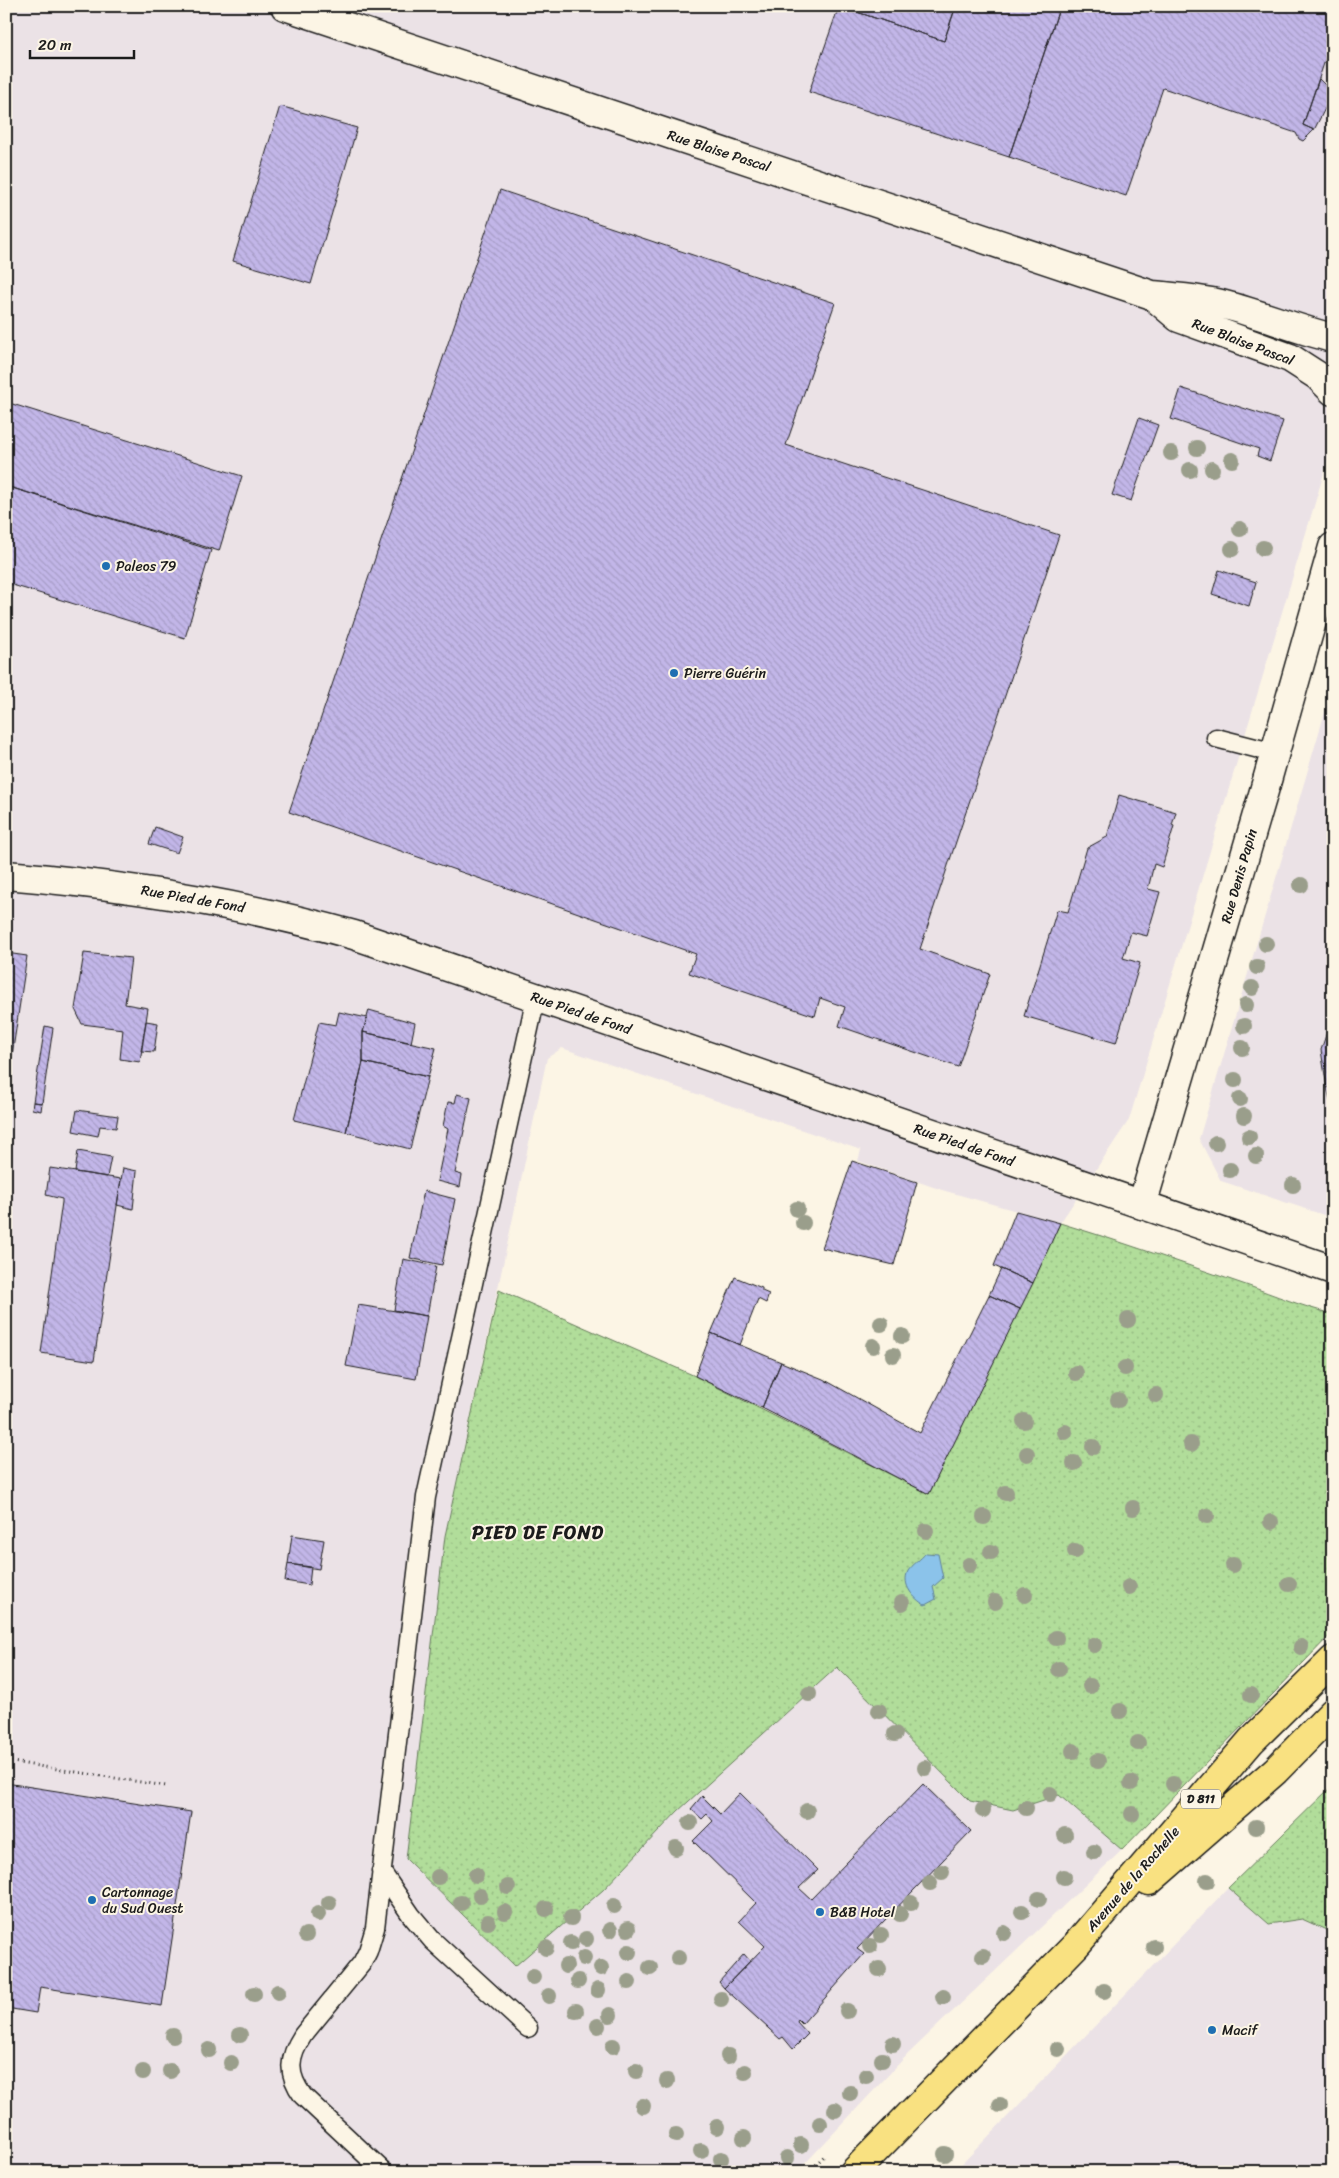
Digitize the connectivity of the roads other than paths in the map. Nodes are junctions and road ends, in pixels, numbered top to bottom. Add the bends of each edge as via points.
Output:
1 (285, 6) edge
2 (1152, 296) junction
3 (1333, 338) edge
4 (1333, 391) edge
5 (1333, 547) edge
6 (1216, 738) dead end
7 (1275, 753) junction
8 (6, 875) edge
9 (536, 997) junction
10 (1142, 1205) junction
11 (1215, 1229) junction
12 (1333, 1254) edge
13 (1333, 1270) edge
14 (1333, 1660) edge
15 (1333, 1712) edge
16 (381, 1871) junction
17 (1076, 1945) junction
18 (528, 2028) dead end
19 (384, 2172) edge
20 (854, 2172) edge

1 - 2 street, Rue Blaise Pascal
2 - 3 street, Rue Blaise Pascal via 1187,297 1226,305 1298,330
2 - 4 street, Rue Blaise Pascal via 1179,318 1290,358 1318,376
5 - 7 street, Rue Denis Papin
6 - 7 lane
7 - 10 street, Rue Denis Papin
8 - 9 street, Rue Pied de Fond via 135,889 292,918 362,938
9 - 10 street, Rue Pied de Fond
9 - 16 lane via 426,1497
10 - 11 street, Rue Pied de Fond
11 - 12 street
11 - 13 street
14 - 17 main road, Avenue de la Rochelle / D 811 via 1251,1741
15 - 17 main road, Avenue de la Rochelle / D 811 via 1275,1771
16 - 18 lane via 432,1940
16 - 19 lane via 375,1928 368,1951 354,1974 303,2035 294,2053 291,2074 294,2084 304,2096
17 - 20 main road, Avenue de la Rochelle / D 811

